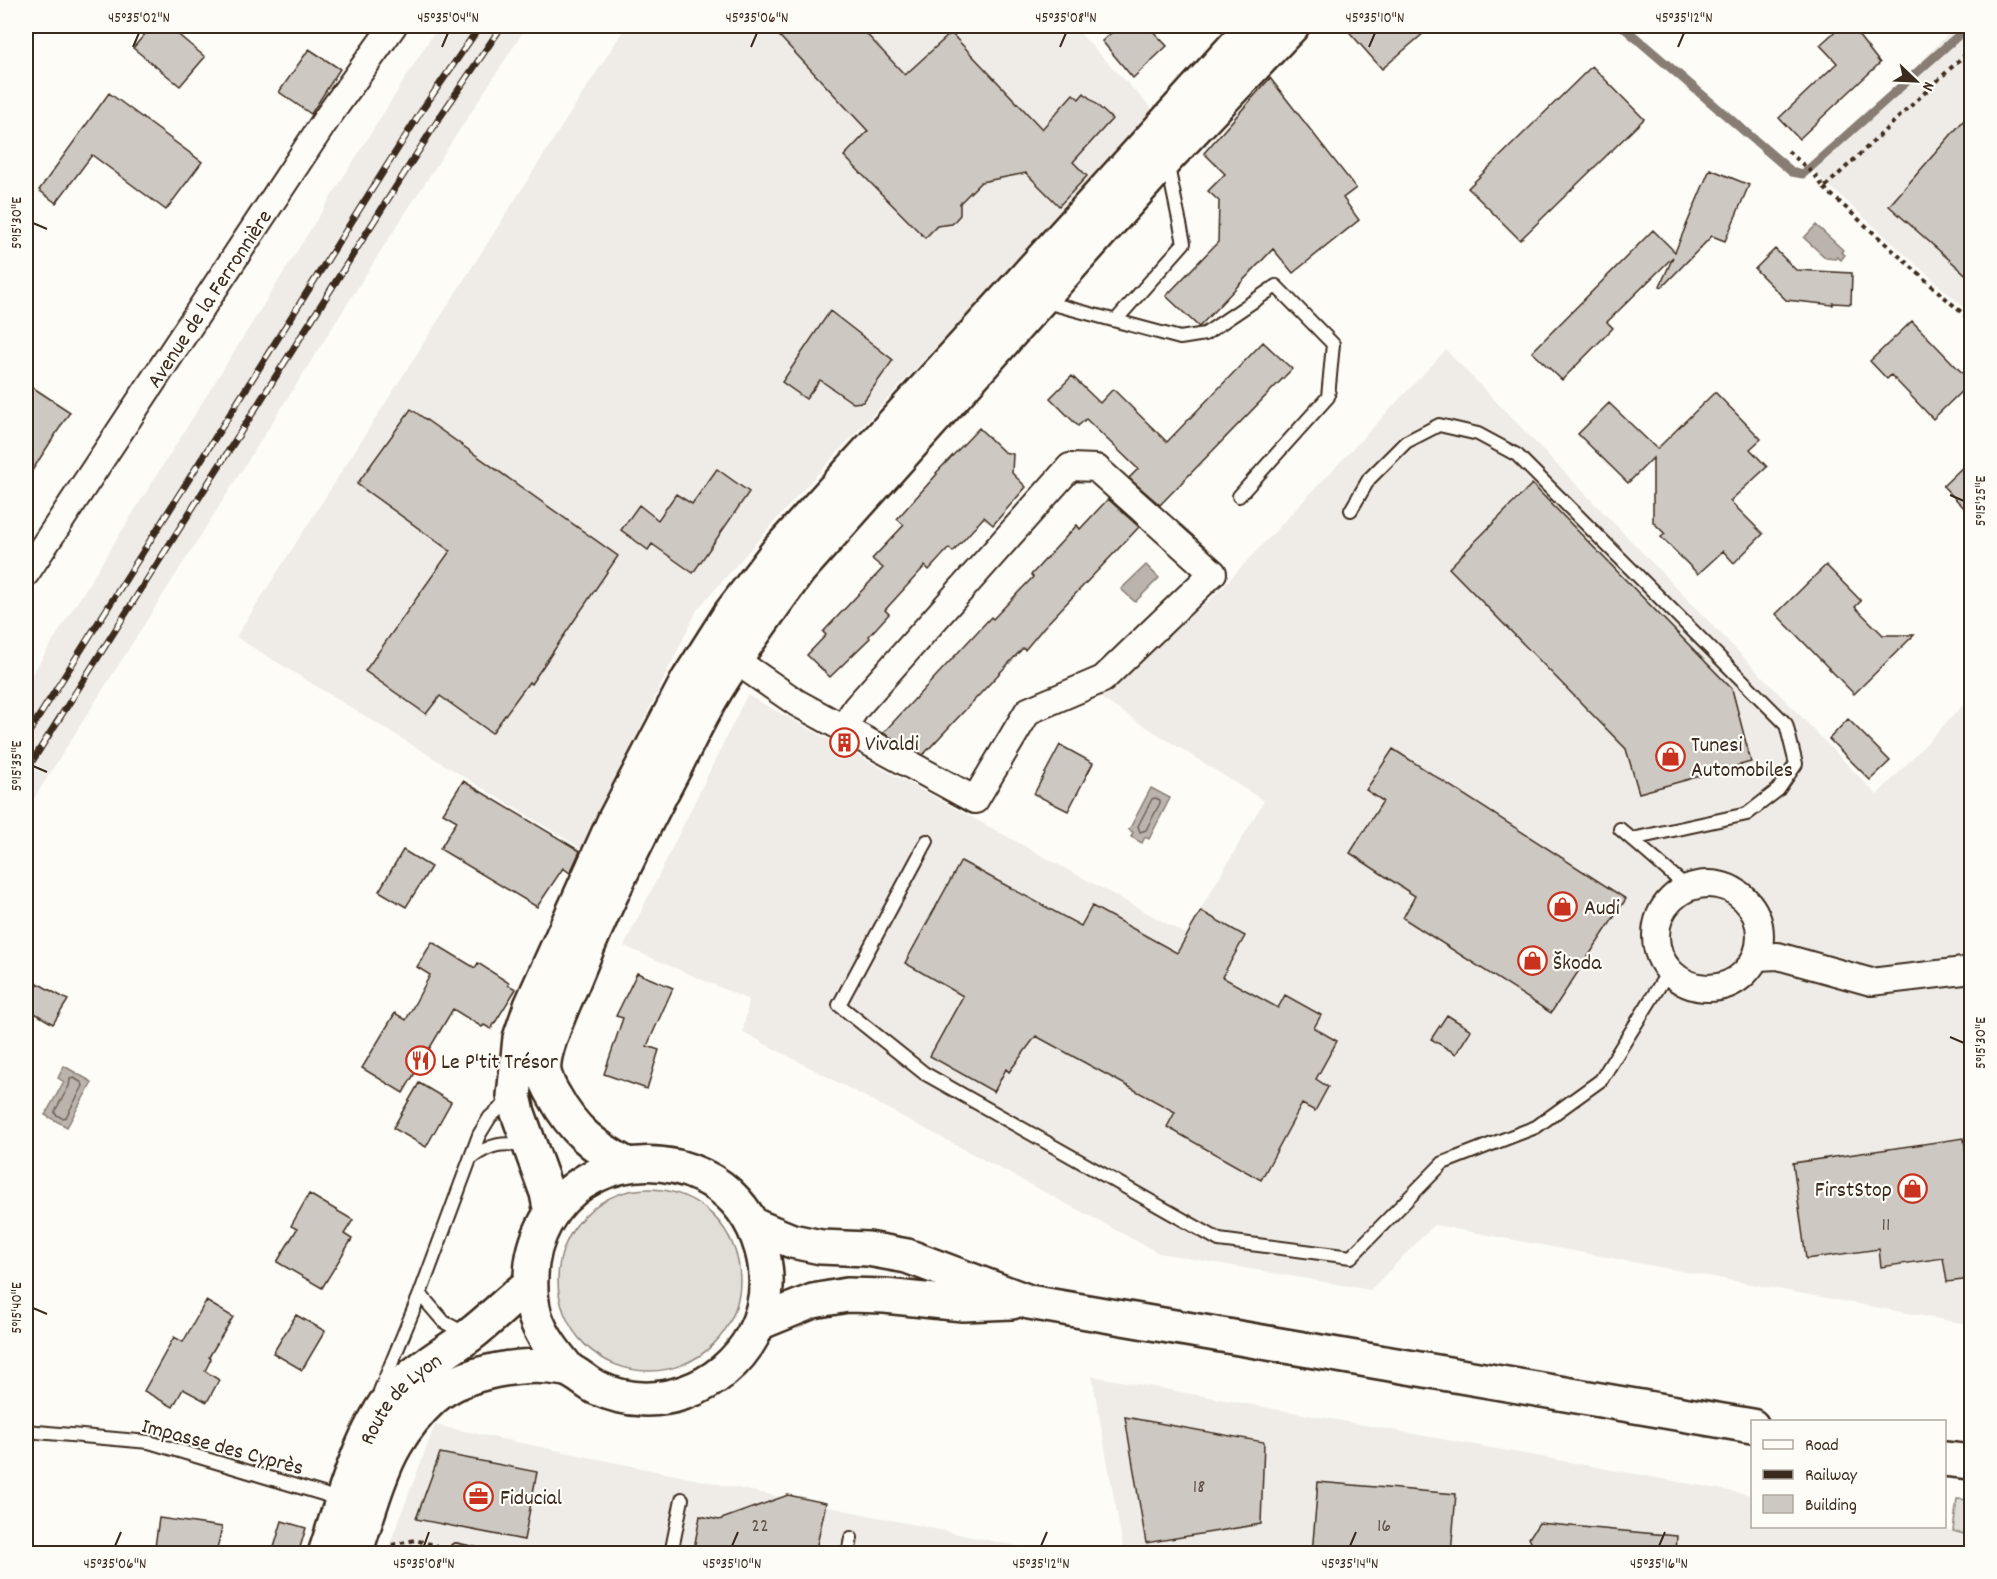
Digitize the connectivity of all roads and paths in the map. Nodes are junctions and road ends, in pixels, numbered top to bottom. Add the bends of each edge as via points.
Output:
1 (393, 26) edge
2 (1253, 26) edge
3 (1292, 26) edge
4 (1971, 48) edge
5 (1788, 151) dead end
6 (1166, 159) junction
7 (1824, 188) junction
8 (1029, 293) junction
9 (1116, 320) junction
10 (1971, 322) edge
11 (1239, 496) dead end
12 (1351, 510) dead end
13 (26, 573) edge
14 (735, 660) junction
15 (843, 728) junction
16 (1620, 829) dead end
17 (1632, 840) junction
18 (927, 841) dead end
19 (1689, 889) junction
20 (1757, 957) junction
21 (1971, 970) edge
22 (1668, 972) junction
23 (514, 1096) junction
24 (531, 1147) junction
25 (471, 1158) junction
26 (626, 1164) junction
27 (551, 1213) junction
28 (753, 1225) junction
29 (530, 1284) junction
30 (420, 1294) junction
31 (1029, 1302) junction
32 (759, 1323) junction
33 (468, 1336) junction
34 (569, 1370) junction
35 (380, 1410) junction
36 (1751, 1426) edge
37 (26, 1431) edge
38 (1946, 1459) edge
39 (1971, 1462) edge
40 (682, 1499) dead end
41 (355, 1509) junction
42 (851, 1538) dead end
43 (456, 1550) joint
44 (345, 1552) edge
45 (474, 1554) edge
46 (671, 1554) edge
47 (848, 1554) edge

1 - 13 street, Avenue de la Ferronnière via 322,125
2 - 8 main road
3 - 6 main road
4 - 7 path
5 - 7 path
6 - 8 main road
6 - 9 lane via 1184,243
7 - 10 path
8 - 9 lane
8 - 14 main road via 799,570
8 - 23 main road via 778,551 730,614 688,680 615,819 531,1006 520,1038
9 - 11 lane via 1180,338 1205,334 1276,286 1333,344 1328,397
12 - 17 lane via 1369,479 1406,442 1439,425 1478,434 1517,455 1786,724 1796,764 1778,790 1747,814
14 - 15 street via 797,704
14 - 26 main road via 640,831 549,1044 544,1070 566,1117 583,1135
15 - 15 street via 975,800 1028,711 1103,679 1213,573 1096,468 1070,467 864,699
16 - 17 lane
17 - 19 lane
18 - 22 lane via 839,1005 924,1073 1220,1240 1351,1257 1443,1163 1536,1127 1601,1080
19 - 20 street via 1700,884 1727,887 1750,903 1761,929
19 - 22 street via 1674,895 1658,918 1656,946
20 - 21 street via 1778,956 1871,982
20 - 22 street via 1741,979 1716,989 1690,987
23 - 24 main road
23 - 25 lane via 490,1117
24 - 25 lane via 503,1143
24 - 27 main road
25 - 30 lane
26 - 27 main road via 597,1173 572,1190
26 - 28 main road via 656,1162 686,1168 729,1194
27 - 29 main road via 535,1246
28 - 31 main road via 792,1241 820,1247 868,1249 906,1256
28 - 32 main road via 765,1257 767,1290
29 - 33 main road, Route de Lyon
29 - 34 main road via 539,1326
30 - 33 lane via 444,1322
30 - 35 lane via 379,1395
31 - 32 main road via 963,1304 847,1296 813,1302
31 - 36 main road
32 - 34 main road via 744,1352 720,1375 692,1391 660,1399 628,1398 597,1388
33 - 35 main road, Route de Lyon via 422,1368
34 - 41 main road, Route de Lyon via 512,1367 462,1381 435,1396 411,1422
35 - 41 main road, Route de Lyon via 360,1452
37 - 41 lane, Impasse des Cyprès via 149,1442 323,1494
38 - 39 main road
40 - 46 lane
41 - 44 main road, Route de Lyon
42 - 47 lane
43 - 44 path via 415,1540
43 - 45 lane

